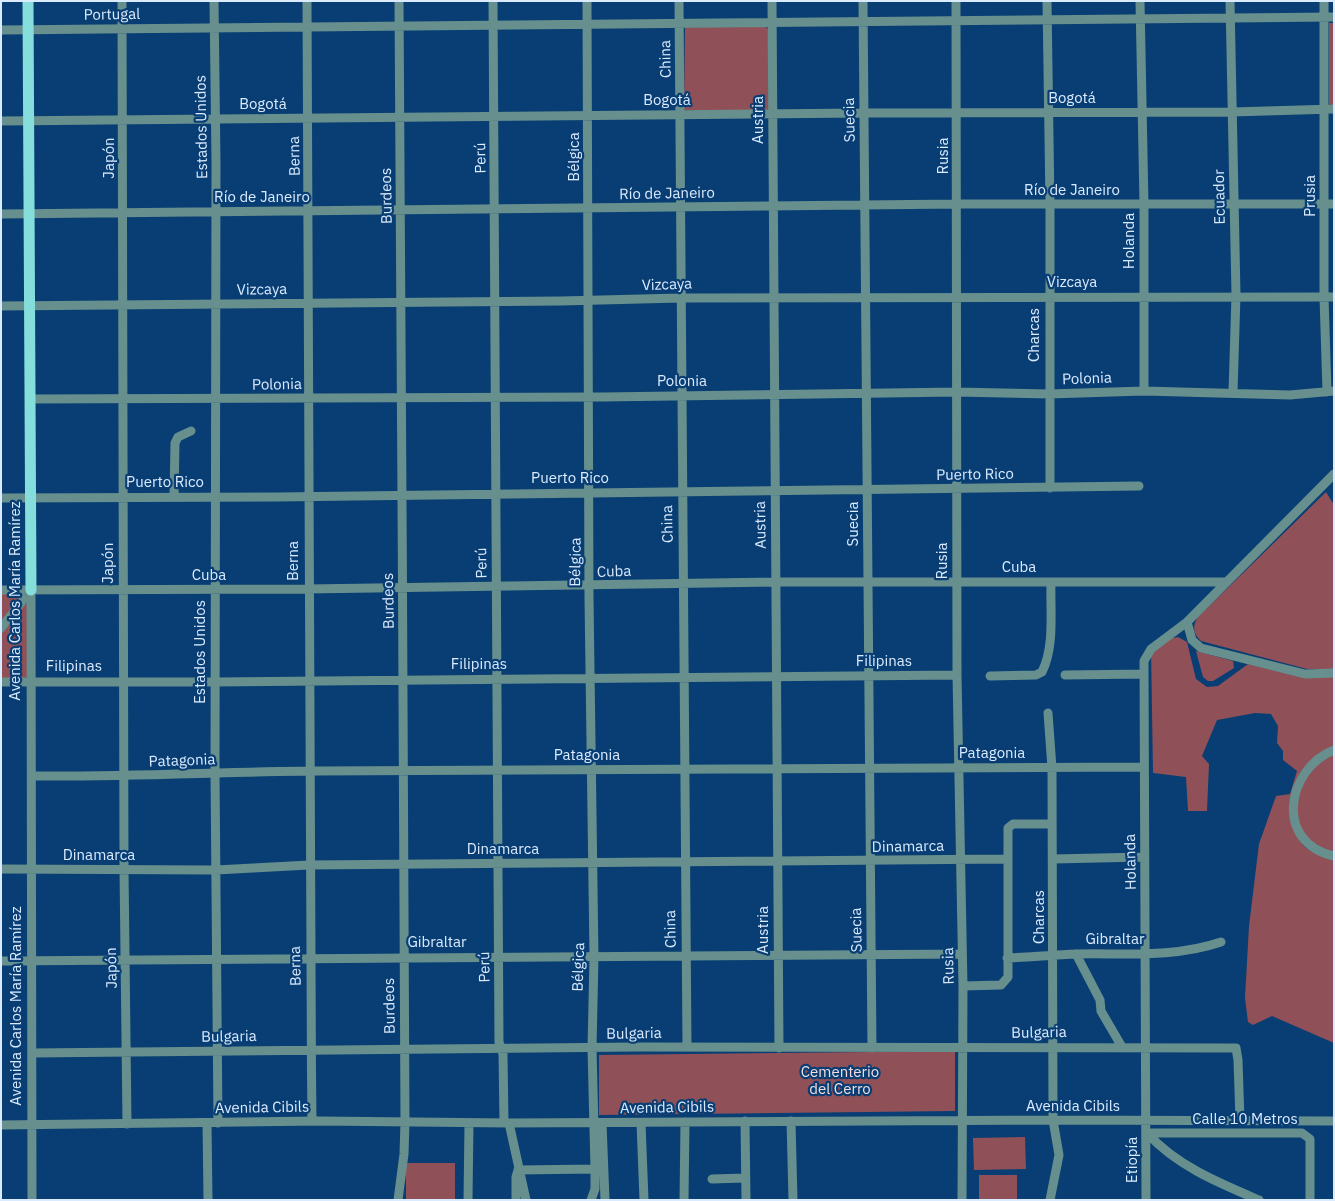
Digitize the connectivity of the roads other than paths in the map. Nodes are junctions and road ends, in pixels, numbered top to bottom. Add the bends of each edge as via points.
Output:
1 (28, 1) edge
2 (122, 1) edge
3 (214, 1) edge
4 (307, 1) edge
5 (399, 1) edge
6 (493, 1) edge
7 (587, 1) edge
8 (679, 1) edge
9 (772, 1) edge
10 (863, 1) edge
11 (956, 1) edge
12 (1047, 1) edge
13 (1140, 1) edge
14 (1230, 1) edge
15 (1324, 1) edge
16 (1324, 17) junction
17 (1334, 17) edge
18 (1048, 19) junction
19 (956, 20) junction
20 (1230, 20) junction
21 (863, 21) junction
22 (1140, 21) junction
23 (772, 22) junction
24 (679, 23) junction
25 (588, 24) junction
26 (494, 25) junction
27 (307, 26) junction
28 (399, 26) junction
29 (122, 28) junction
30 (214, 28) junction
31 (1, 30) edge
32 (28, 30) junction
33 (1330, 109) edge
34 (1142, 112) junction
35 (1232, 112) junction
36 (864, 113) junction
37 (958, 113) junction
38 (1049, 113) junction
39 (773, 114) junction
40 (589, 115) junction
41 (680, 115) junction
42 (494, 116) junction
43 (215, 118) junction
44 (400, 118) junction
45 (124, 119) junction
46 (28, 120) junction
47 (308, 120) junction
48 (1, 121) edge
49 (958, 204) junction
50 (1234, 204) junction
51 (1144, 205) junction
52 (1329, 205) edge
53 (773, 206) junction
54 (865, 206) junction
55 (1050, 206) junction
56 (680, 208) junction
57 (589, 209) junction
58 (495, 210) junction
59 (309, 211) junction
60 (401, 211) junction
61 (216, 212) junction
62 (124, 213) junction
63 (1, 214) edge
64 (29, 214) junction
65 (1236, 295) junction
66 (865, 297) junction
67 (958, 297) junction
68 (1049, 297) junction
69 (1144, 297) junction
70 (1324, 297) junction
71 (1334, 297) edge
72 (681, 298) junction
73 (774, 298) junction
74 (588, 301) junction
75 (402, 302) junction
76 (495, 302) junction
77 (309, 303) junction
78 (216, 304) junction
79 (1, 306) edge
80 (29, 306) junction
81 (124, 306) junction
82 (1144, 391) junction
83 (957, 392) junction
84 (1233, 392) junction
85 (1330, 392) edge
86 (865, 394) junction
87 (1049, 394) junction
88 (774, 395) junction
89 (494, 396) junction
90 (588, 396) junction
91 (681, 396) junction
92 (307, 398) junction
93 (401, 398) junction
94 (30, 399) junction
95 (216, 399) junction
96 (123, 400) junction
97 (191, 431) dead end
98 (1334, 474) edge
99 (1139, 486) dead end
100 (1050, 488) junction
101 (957, 489) junction
102 (868, 490) junction
103 (774, 491) junction
104 (682, 492) junction
105 (494, 493) junction
106 (590, 493) junction
107 (400, 494) junction
108 (123, 496) junction
109 (174, 496) junction
110 (215, 496) junction
111 (307, 496) junction
112 (31, 497) junction
113 (1, 498) edge
114 (776, 582) junction
115 (957, 582) junction
116 (1051, 582) junction
117 (1227, 582) junction
118 (867, 583) junction
119 (683, 584) junction
120 (590, 586) junction
121 (496, 587) junction
122 (403, 588) junction
123 (123, 589) junction
124 (1, 590) edge
125 (31, 590) junction
126 (215, 590) junction
127 (308, 590) junction
128 (1187, 622) junction
129 (1, 628) edge
130 (1334, 673) edge
131 (1144, 674) junction
132 (957, 675) junction
133 (1065, 675) dead end
134 (868, 676) junction
135 (990, 676) dead end
136 (684, 677) junction
137 (776, 677) junction
138 (592, 678) junction
139 (497, 679) junction
140 (404, 680) junction
141 (31, 681) junction
142 (124, 681) junction
143 (1, 682) edge
144 (215, 682) junction
145 (308, 682) junction
146 (1048, 713) dead end
147 (1334, 750) edge
148 (777, 767) junction
149 (1143, 767) junction
150 (684, 768) junction
151 (869, 768) junction
152 (960, 768) junction
153 (1052, 768) junction
154 (592, 769) junction
155 (496, 770) junction
156 (309, 771) junction
157 (402, 771) junction
158 (215, 773) junction
159 (32, 776) junction
160 (124, 777) junction
161 (1052, 824) junction
162 (1334, 856) edge
163 (1144, 858) junction
164 (1053, 859) junction
165 (960, 860) junction
166 (1006, 860) junction
167 (870, 861) junction
168 (684, 862) junction
169 (777, 862) junction
170 (498, 864) junction
171 (593, 864) junction
172 (403, 865) junction
173 (309, 866) junction
174 (1, 869) edge
175 (124, 869) junction
176 (31, 870) junction
177 (216, 870) junction
178 (1221, 942) dead end
179 (962, 954) junction
180 (1076, 954) junction
181 (1146, 954) junction
182 (870, 955) junction
183 (1054, 955) junction
184 (685, 956) junction
185 (778, 956) junction
186 (403, 957) junction
187 (594, 957) junction
188 (310, 958) junction
189 (498, 958) junction
190 (1008, 958) junction
191 (217, 960) junction
192 (1, 961) edge
193 (31, 961) junction
194 (126, 961) junction
195 (963, 986) junction
196 (1054, 1046) junction
197 (687, 1047) junction
198 (1122, 1047) junction
199 (1146, 1047) junction
200 (405, 1048) junction
201 (501, 1048) junction
202 (592, 1048) junction
203 (779, 1048) junction
204 (872, 1048) junction
205 (962, 1048) junction
206 (311, 1049) junction
207 (218, 1050) junction
208 (127, 1052) junction
209 (32, 1053) junction
210 (1054, 1120) junction
211 (312, 1121) junction
212 (745, 1121) junction
213 (791, 1121) junction
214 (962, 1121) junction
215 (1146, 1121) junction
216 (1240, 1121) junction
217 (1334, 1121) edge
218 (405, 1122) junction
219 (685, 1122) junction
220 (207, 1123) junction
221 (218, 1123) junction
222 (469, 1123) junction
223 (507, 1123) junction
224 (597, 1123) junction
225 (641, 1123) junction
226 (127, 1124) junction
227 (1, 1125) edge
228 (32, 1126) junction
229 (1147, 1133) junction
230 (595, 1169) junction
231 (518, 1170) junction
232 (745, 1178) junction
233 (712, 1179) dead end
234 (32, 1200) edge
235 (208, 1200) edge
236 (398, 1200) edge
237 (468, 1200) edge
238 (516, 1200) edge
239 (526, 1200) edge
240 (591, 1200) edge
241 (605, 1200) edge
242 (644, 1200) edge
243 (684, 1200) edge
244 (746, 1200) edge
245 (793, 1200) edge
246 (962, 1200) edge
247 (1050, 1200) edge
248 (1146, 1200) edge
249 (1259, 1200) edge
250 (1310, 1200) edge

1 - 32 main road, Avenida Carlos María Ramírez
2 - 29 street, Japón
3 - 30 street, Estados Unidos
4 - 27 street, Berna
5 - 28 street, Burdeos
6 - 26 street, Perú
7 - 25 street, Bélgica
8 - 24 street, China
9 - 23 street, Austria
10 - 21 street, Suecia
11 - 19 street, Rusia
12 - 18 street, Charcas
13 - 22 street, Holanda
14 - 20 street, Ecuador
15 - 16 street, Prusia
16 - 17 street, Portugal
16 - 20 street, Portugal
16 - 33 street, Prusia
18 - 19 street, Portugal
18 - 22 street, Portugal
18 - 38 street, Charcas
19 - 21 street, Portugal
19 - 37 street, Rusia
20 - 22 street, Portugal
20 - 35 street, Ecuador
21 - 23 street, Portugal
21 - 36 street, Suecia
22 - 34 street, Holanda
23 - 24 street, Portugal
23 - 39 street, Austria
24 - 25 street, Portugal
24 - 41 street, China
25 - 26 street, Portugal
25 - 40 street, Bélgica
26 - 28 street, Portugal
26 - 42 street, Perú
27 - 28 street, Portugal
27 - 30 street, Portugal
27 - 47 street, Berna
28 - 44 street, Burdeos
29 - 30 street, Portugal
29 - 32 street, Portugal
29 - 45 street, Japón
30 - 43 street, Estados Unidos
31 - 32 street, Portugal
32 - 46 main road, Avenida Carlos María Ramírez
33 - 35 street, Bogotá
33 - 52 street, Prusia
34 - 35 street, Bogotá
34 - 38 street, Bogotá
34 - 51 street, Holanda
35 - 50 street, Ecuador
36 - 37 street, Bogotá
36 - 39 street, Bogotá
36 - 54 street, Suecia
37 - 38 street, Bogotá
37 - 49 street, Rusia
38 - 55 street, Charcas
39 - 41 street, Bogotá
39 - 53 street, Austria
40 - 41 street, Bogotá
40 - 42 street, Bogotá
40 - 57 street, Bélgica
41 - 56 street, China
42 - 44 street, Bogotá
42 - 58 street, Perú
43 - 45 street, Bogotá
43 - 47 street, Bogotá
43 - 61 street, Estados Unidos
44 - 47 street, Bogotá
44 - 60 street, Burdeos
45 - 46 street, Bogotá
45 - 62 street, Japón
46 - 48 street, Bogotá
46 - 64 main road, Avenida Carlos María Ramírez
47 - 59 street, Berna
49 - 54 street, Río de Janeiro
49 - 55 street, Río de Janeiro
49 - 67 street, Rusia
50 - 51 street, Río de Janeiro
50 - 52 street, Río de Janeiro
50 - 65 street, Ecuador
51 - 55 street, Río de Janeiro
51 - 69 street, Holanda
52 - 70 street, Prusia
53 - 54 street, Río de Janeiro
53 - 56 street, Río de Janeiro
53 - 73 street, Austria
54 - 66 street, Suecia
55 - 68 street, Charcas
56 - 57 street, Río de Janeiro
56 - 72 street, China
57 - 58 street, Río de Janeiro
57 - 74 street, Bélgica
58 - 60 street, Río de Janeiro
58 - 76 street, Perú
59 - 60 street, Río de Janeiro
59 - 61 street, Río de Janeiro
59 - 77 street, Berna
60 - 75 street, Burdeos
61 - 62 street, Río de Janeiro
61 - 78 street, Estados Unidos
62 - 64 street, Río de Janeiro
62 - 81 street, Japón
63 - 64 street, Río de Janeiro
64 - 80 main road, Avenida Carlos María Ramírez
65 - 69 street, Vizcaya
65 - 70 street, Vizcaya
65 - 84 street, Ecuador
66 - 67 street, Vizcaya
66 - 73 street, Vizcaya
66 - 86 street, Suecia
67 - 68 street, Vizcaya
67 - 83 street, Rusia
68 - 69 street, Vizcaya
68 - 87 street, Charcas
69 - 82 street, Holanda
70 - 71 street, Vizcaya
70 - 85 street, Prusia
72 - 73 street, Vizcaya
72 - 74 street, Vizcaya
72 - 91 street, China
73 - 88 street, Austria
74 - 76 street, Vizcaya
74 - 90 street, Bélgica
75 - 76 street, Vizcaya
75 - 77 street, Vizcaya
75 - 93 street, Burdeos
76 - 89 street, Perú
77 - 78 street, Vizcaya
77 - 92 street, Berna
78 - 81 street, Vizcaya
78 - 95 street, Estados Unidos
79 - 80 street, Vizcaya
80 - 81 street, Vizcaya
80 - 94 main road, Avenida Carlos María Ramírez
81 - 96 street, Japón
82 - 84 street, Polonia
82 - 87 street, Polonia
83 - 86 street, Polonia
83 - 87 street, Polonia
83 - 101 street, Rusia
84 - 85 street, Polonia via 1290,395
86 - 88 street, Polonia
86 - 102 street, Suecia
87 - 100 street, Charcas
88 - 91 street, Polonia
88 - 103 street, Austria
89 - 90 street, Polonia
89 - 93 street, Polonia
89 - 105 street, Perú
90 - 91 street, Polonia
90 - 106 street, Bélgica
91 - 104 street, China
92 - 93 street, Polonia
92 - 95 street, Polonia
92 - 111 street, Berna
93 - 107 street, Burdeos
94 - 96 street, Polonia
94 - 112 main road, Avenida Carlos María Ramírez
95 - 96 street, Polonia
95 - 110 street, Estados Unidos
96 - 108 street, Japón
97 - 109 street via 178,437 175,443
98 - 117 street, Holanda
99 - 100 street, Puerto Rico
100 - 101 street, Puerto Rico
101 - 102 street, Puerto Rico
101 - 115 street, Rusia
102 - 103 street, Puerto Rico
102 - 118 street, Suecia
103 - 104 street, Puerto Rico
103 - 114 street, Austria
104 - 106 street, Puerto Rico
104 - 119 street, China
105 - 106 street, Puerto Rico
105 - 107 street, Puerto Rico
105 - 121 street, Perú
106 - 120 street, Bélgica
107 - 111 street, Puerto Rico
107 - 122 street, Burdeos
108 - 109 street, Puerto Rico
108 - 112 street, Puerto Rico
108 - 123 street, Japón
109 - 110 street, Puerto Rico
110 - 111 street, Puerto Rico
110 - 126 street, Estados Unidos
111 - 127 street, Berna
112 - 113 street, Puerto Rico
112 - 125 main road, Avenida Carlos María Ramírez
114 - 118 street, Cuba
114 - 119 street, Cuba
114 - 137 street, Austria
115 - 116 street, Cuba
115 - 118 street, Cuba
115 - 132 street, Rusia
116 - 117 street, Cuba
116 - 135 street via 1050,641 1042,672 1036,675
117 - 128 street, Holanda
118 - 134 street, Suecia
119 - 120 street, Cuba
119 - 136 street, China
120 - 121 street, Cuba
120 - 138 street, Bélgica
121 - 122 street, Cuba
121 - 139 street, Perú
122 - 127 street, Cuba
122 - 140 street, Burdeos
123 - 125 street, Cuba
123 - 126 street, Cuba
123 - 142 street, Japón
124 - 125 street, Cuba
125 - 129 street
125 - 141 street, Avenida Carlos María Ramírez
126 - 127 street, Cuba
126 - 144 street, Estados Unidos
127 - 145 street, Berna
128 - 130 street via 1192,640 1201,648 1305,674
128 - 131 street, Holanda via 1149,651 1144,661
131 - 133 street
131 - 149 street, Holanda
132 - 134 street, Filipinas
132 - 152 street, Rusia
134 - 137 street, Filipinas
134 - 151 street, Suecia
136 - 137 street, Filipinas
136 - 138 street, Filipinas
136 - 150 street, China
137 - 148 street, Austria
138 - 139 street, Filipinas
138 - 154 street, Bélgica
139 - 140 street, Filipinas
139 - 155 street, Perú
140 - 145 street, Filipinas
140 - 157 street, Burdeos
141 - 142 street, Filipinas
141 - 143 street, Filipinas
141 - 159 street, Avenida Carlos María Ramírez
142 - 144 street, Filipinas
142 - 160 street, Japón
144 - 145 street, Filipinas
144 - 158 street, Estados Unidos
145 - 156 street, Berna
146 - 153 street, Charcas
147 - 162 street via 1306,770 1298,787 1294,813 1297,831 1305,843
148 - 150 street, Patagonia
148 - 151 street, Patagonia
148 - 169 street, Austria
149 - 153 street, Patagonia
149 - 163 street, Holanda
150 - 154 street, Patagonia
150 - 168 street, China
151 - 152 street, Patagonia
151 - 167 street, Suecia
152 - 153 street, Patagonia
152 - 165 street, Rusia
153 - 161 street, Charcas
154 - 155 street, Patagonia
154 - 171 street, Bélgica
155 - 157 street, Patagonia
155 - 170 street, Perú
156 - 157 street, Patagonia
156 - 158 street, Patagonia
156 - 173 street, Berna
157 - 172 street, Burdeos
158 - 160 street, Patagonia
158 - 177 street, Estados Unidos
159 - 160 street, Patagonia
159 - 176 street, Avenida Carlos María Ramírez
160 - 175 street, Japón
161 - 164 street, Charcas
161 - 166 street via 1013,824 1008,828
163 - 164 street
163 - 181 street, Holanda
164 - 183 street, Charcas
165 - 166 street, Dinamarca
165 - 167 street, Dinamarca
165 - 179 street, Rusia
166 - 190 street
167 - 169 street, Dinamarca
167 - 182 street, Suecia
168 - 169 street, Dinamarca
168 - 171 street, Dinamarca
168 - 184 street, China
169 - 185 street, Austria
170 - 171 street, Dinamarca
170 - 172 street, Dinamarca
170 - 189 street, Perú
171 - 187 street, Bélgica
172 - 173 street, Dinamarca
172 - 186 street, Burdeos
173 - 177 street, Dinamarca
173 - 188 street, Berna
174 - 176 street, Dinamarca
175 - 176 street, Dinamarca
175 - 177 street, Dinamarca
175 - 194 street, Japón
176 - 193 street, Avenida Carlos María Ramírez
177 - 191 street, Estados Unidos
178 - 181 street, Gibraltar via 1197,950
179 - 182 street, Gibraltar
179 - 195 street, Rusia
180 - 181 street, Gibraltar
180 - 183 street, Gibraltar
180 - 198 street via 1100,1000 1101,1011
181 - 199 street, Holanda
182 - 185 street, Gibraltar
182 - 204 street, Suecia
183 - 190 street, Gibraltar
183 - 196 street, Charcas
184 - 185 street, Gibraltar
184 - 187 street, Gibraltar
184 - 197 street, China
185 - 203 street, Austria
186 - 188 street, Gibraltar
186 - 189 street, Gibraltar
186 - 200 street, Burdeos
187 - 189 street, Gibraltar
187 - 202 street, Bélgica
188 - 191 street, Gibraltar
188 - 206 street, Berna
189 - 201 street, Perú
190 - 195 street via 1008,977 1004,983
191 - 194 street, Gibraltar
191 - 207 street, Estados Unidos
192 - 193 street, Gibraltar
193 - 194 street, Gibraltar
193 - 209 street, Avenida Carlos María Ramírez
194 - 208 street, Japón
195 - 205 street, Rusia
196 - 198 street, Bulgaria
196 - 205 street, Bulgaria
196 - 210 street, Charcas
197 - 202 street, Bulgaria
197 - 203 street, Bulgaria
198 - 199 street, Bulgaria
199 - 215 street, Holanda
199 - 216 street, Bulgaria via 1236,1048
200 - 201 street, Bulgaria
200 - 206 street, Bulgaria
200 - 218 street, Burdeos
201 - 202 street, Bulgaria
201 - 223 street, Perú
202 - 224 street, Bélgica
203 - 204 street, Bulgaria
204 - 205 street, Bulgaria
205 - 214 street, Rusia
206 - 207 street, Bulgaria
206 - 211 street, Berna
207 - 208 street, Bulgaria
207 - 221 street, Estados Unidos
208 - 209 street, Bulgaria
208 - 226 street, Japón
209 - 228 street, Avenida Carlos María Ramírez
210 - 214 street, Avenida Cibils
210 - 215 street, Avenida Cibils
210 - 247 street, Charcas via 1059,1155
211 - 218 street, Avenida Cibils
211 - 221 street, Avenida Cibils
212 - 213 street, Avenida Cibils
212 - 219 street, Avenida Cibils
212 - 232 street
213 - 214 street, Avenida Cibils
213 - 245 street
214 - 246 street, Rusia
215 - 216 street, Avenida Cibils
215 - 229 street, Etiopía
216 - 217 street, Avenida Cibils
218 - 222 street, Avenida Cibils
218 - 236 street, Burdeos
219 - 225 street, Avenida Cibils
219 - 243 street
220 - 221 street, Avenida Cibils
220 - 226 street, Avenida Cibils
220 - 235 street
222 - 223 street, Avenida Cibils
222 - 237 street
223 - 224 street, Avenida Cibils
223 - 231 street, Perú
224 - 225 street, Avenida Cibils
224 - 230 street
224 - 241 street
225 - 242 street
226 - 228 street, Avenida Cibils
227 - 228 street, Avenida Cibils
228 - 234 street, Avenida Carlos María Ramírez
229 - 248 street, Etiopía
229 - 249 street via 1187,1166
229 - 250 street, Calle 10 Metros via 1302,1133 1310,1139
230 - 231 street
230 - 240 street via 595,1189
231 - 238 street
231 - 239 street
232 - 233 street
232 - 244 street

